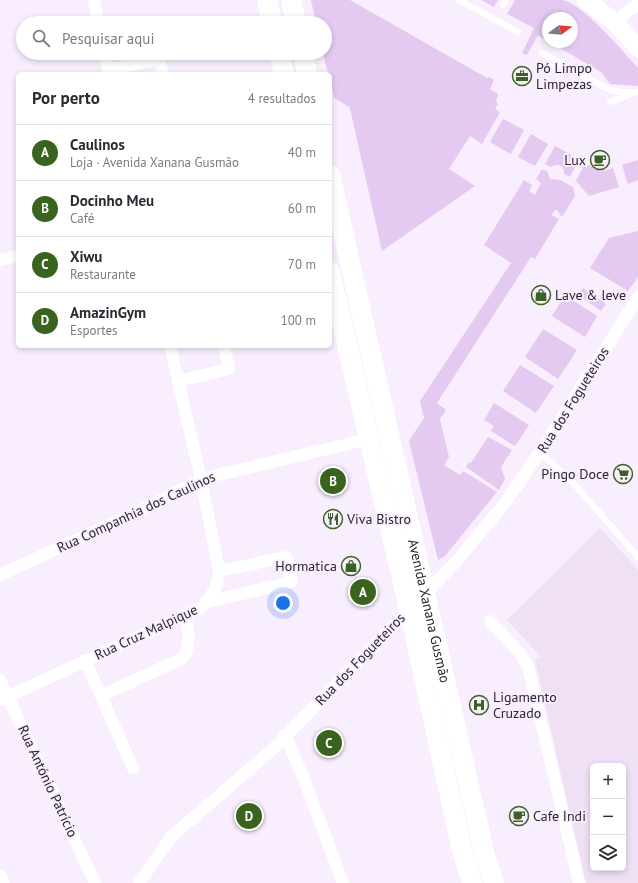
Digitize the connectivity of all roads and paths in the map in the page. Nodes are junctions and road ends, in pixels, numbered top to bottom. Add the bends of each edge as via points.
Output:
1 (94, 0) edge
2 (267, 0) edge
3 (291, 0) edge
4 (459, 0) edge
5 (586, 0) edge
6 (638, 4) edge
7 (97, 16) edge
8 (270, 16) edge
9 (294, 16) edge
10 (614, 22) junction
11 (518, 32) dead end
12 (638, 48) edge
13 (542, 53) dead end
14 (105, 60) edge
15 (155, 60) edge
16 (159, 60) edge
17 (281, 60) edge
18 (304, 60) edge
19 (561, 63) junction
20 (545, 68) dead end
21 (108, 72) edge
22 (162, 72) edge
23 (284, 72) edge
24 (307, 72) edge
25 (638, 92) edge
26 (610, 102) dead end
27 (332, 184) edge
28 (16, 256) edge
29 (0, 260) edge
30 (332, 281) edge
31 (638, 297) edge
32 (170, 348) edge
33 (224, 348) edge
34 (178, 381) junction
35 (369, 440) junction
36 (540, 452) junction
37 (201, 479) junction
38 (638, 557) edge
39 (219, 571) junction
40 (0, 575) edge
41 (426, 593) junction
42 (207, 602) junction
43 (409, 609) junction
44 (186, 615) junction
45 (490, 621) dead end
46 (85, 660) junction
47 (0, 680) edge
48 (101, 696) junction
49 (4, 698) edge
50 (285, 735) junction
51 (133, 768) dead end
52 (0, 875) edge
53 (4, 883) edge
54 (95, 883) edge
55 (138, 883) edge
56 (343, 883) edge
57 (472, 883) edge
58 (494, 883) edge
59 (579, 883) edge

1 - 7 street
2 - 8 main road
3 - 9 main road
4 - 11 lane
5 - 10 main road
6 - 10 street
10 - 12 main road
13 - 19 lane
14 - 21 street
15 - 21 street
16 - 22 street
17 - 23 main road
18 - 24 main road
19 - 20 lane
19 - 25 lane via 608,89
25 - 26 lane
27 - 41 main road, Avenida Xanana Gusmão
28 - 29 street
30 - 35 main road, Avenida Xanana Gusmão
31 - 36 street, Rua dos Fogueteiros
32 - 34 street, Rua Cruz Malpique
33 - 34 street via 229,369
34 - 37 street, Rua Cruz Malpique
35 - 37 street, Rua Companhia dos Caulinos
35 - 43 main road, Avenida Xanana Gusmão
36 - 38 lane via 574,485
36 - 41 street, Rua dos Fogueteiros via 482,533
37 - 39 street, Rua Cruz Malpique
37 - 40 street, Rua Companhia dos Caulinos via 152,505
39 - 42 street, Rua Cruz Malpique via 218,581
39 - 42 street, Rua Cruz Malpique via 286,557 292,582
41 - 43 street, Rua dos Fogueteiros
41 - 58 main road, Avenida Xanana Gusmão via 485,856
42 - 44 street, Rua Cruz Malpique
43 - 50 street, Rua dos Fogueteiros
43 - 57 main road, Avenida Xanana Gusmão via 461,846
44 - 46 street, Rua Cruz Malpique
44 - 48 street via 188,644 183,658
45 - 59 street via 519,652 528,666
46 - 48 street, Rua Cruz Malpique
46 - 49 street, Rua Cruz Malpique
47 - 49 street, Rua António Patrício
48 - 51 street, Rua Cruz Malpique
49 - 54 street, Rua António Patrício
50 - 55 street, Rua dos Fogueteiros via 274,748 172,836
50 - 56 street via 304,778
52 - 53 street

